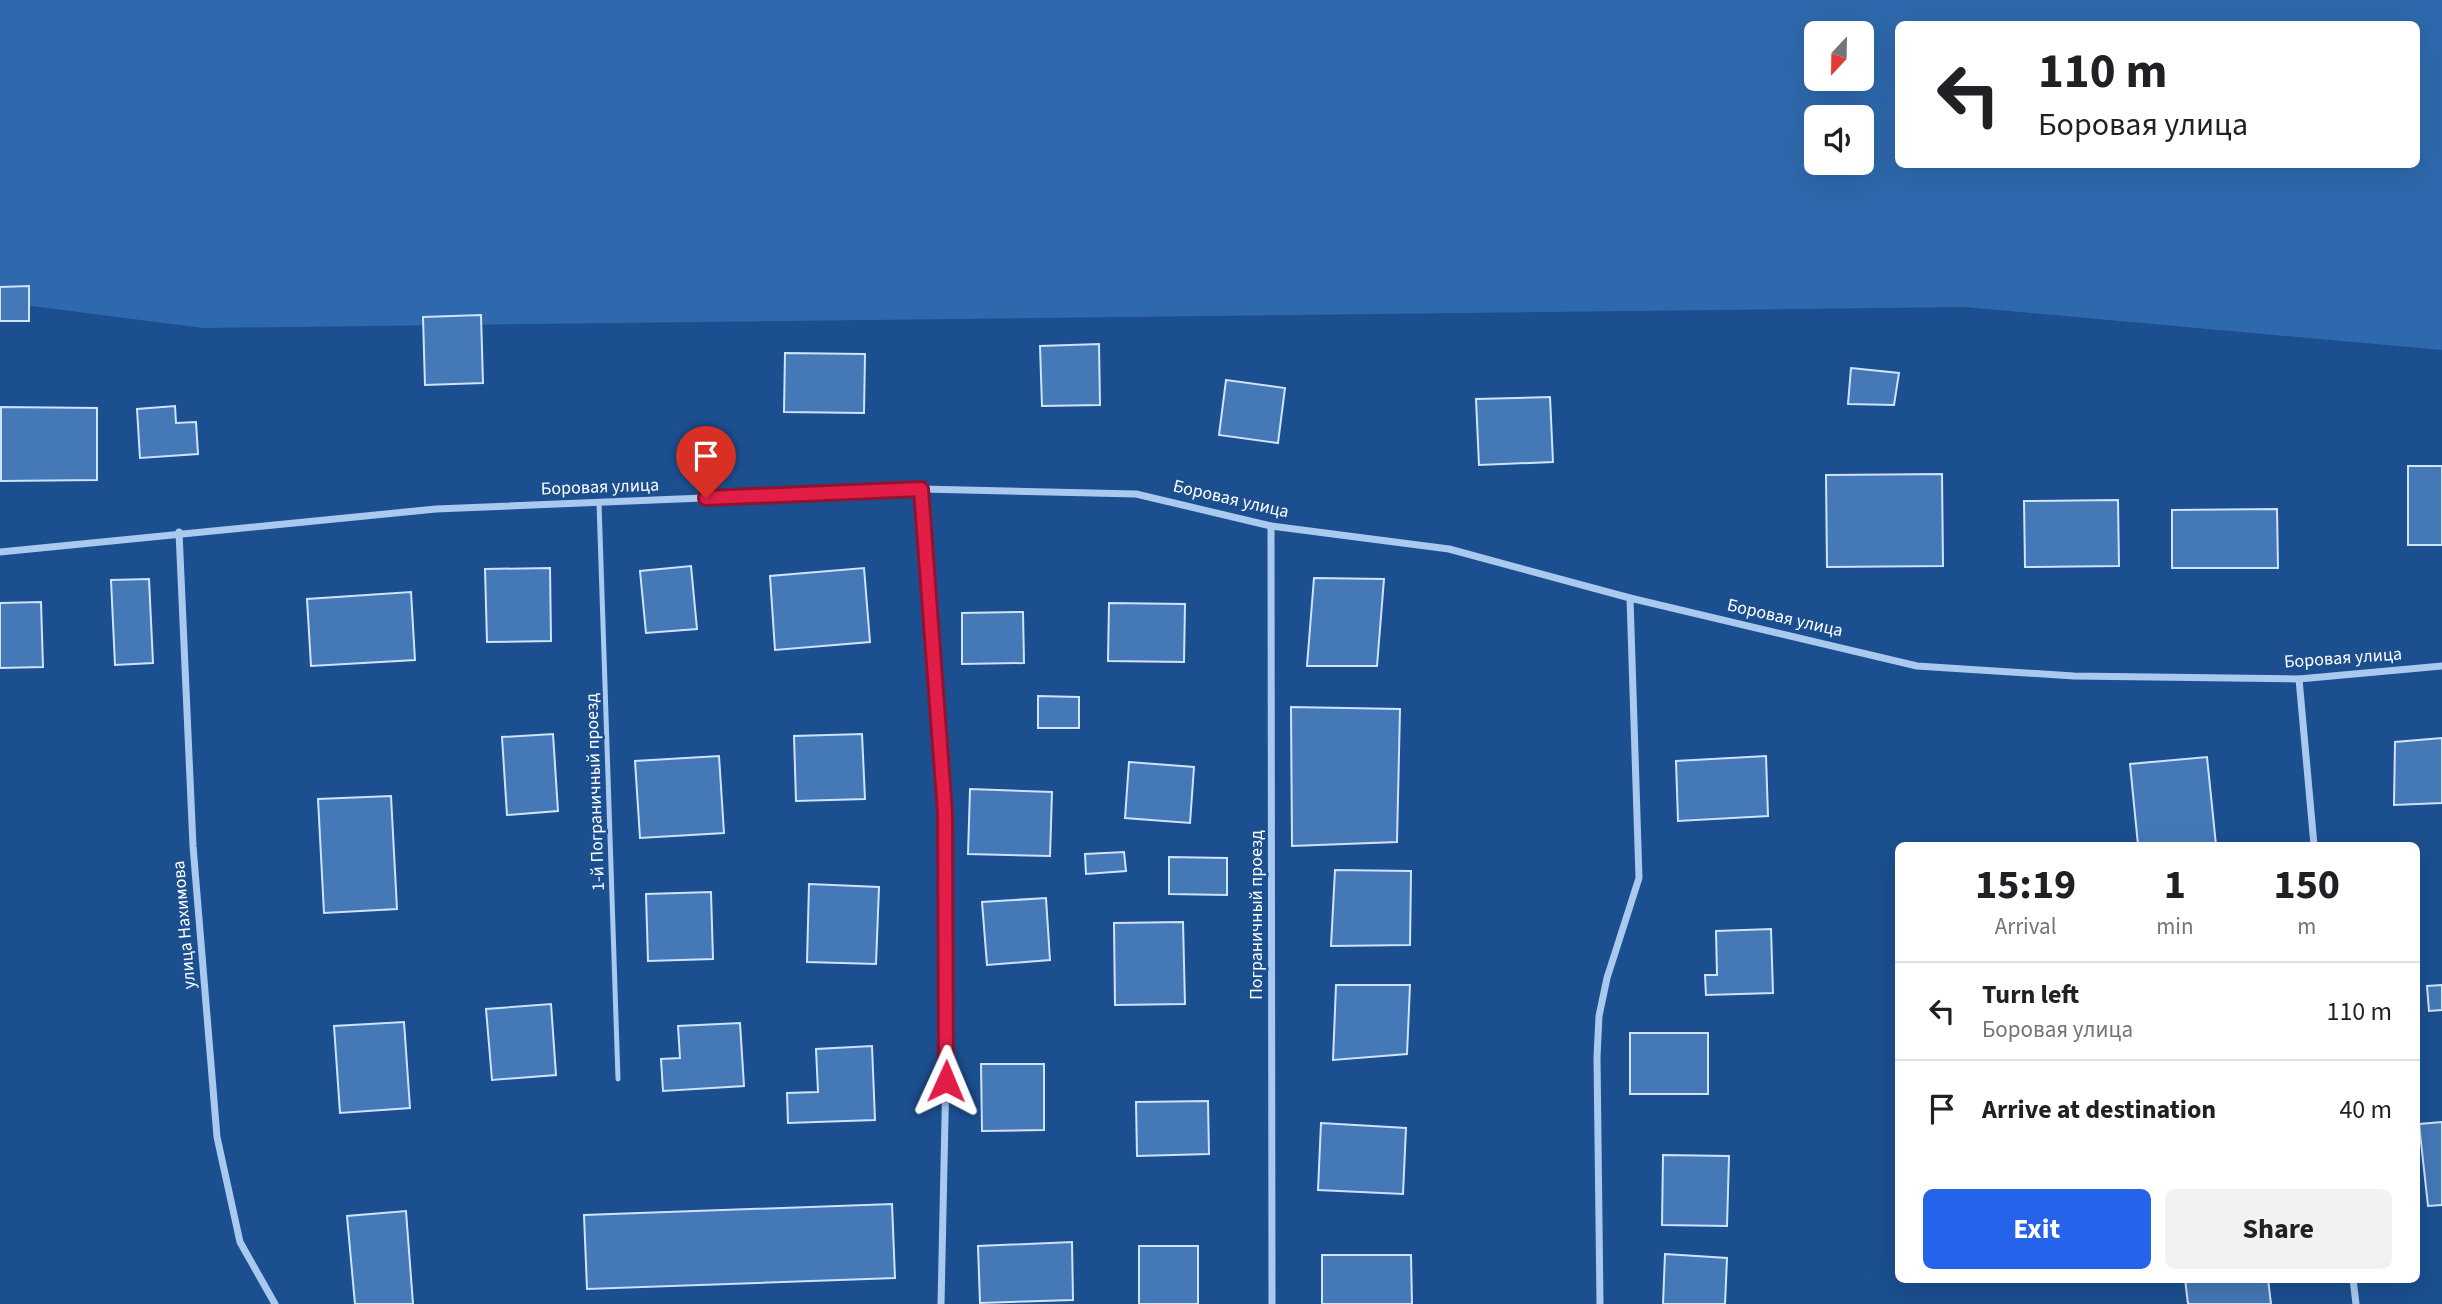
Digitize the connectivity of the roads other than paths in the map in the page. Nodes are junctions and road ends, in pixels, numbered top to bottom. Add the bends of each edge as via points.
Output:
1 (921, 489) junction
2 (599, 503) junction
3 (1271, 526) junction
4 (179, 532) junction
5 (0, 552) edge
6 (1630, 598) junction
7 (2442, 666) edge
8 (2299, 679) junction
9 (2314, 842) edge
10 (618, 1079) dead end
11 (2353, 1283) edge
12 (275, 1304) edge
13 (941, 1304) edge
14 (1272, 1304) edge
15 (1600, 1304) edge
16 (2356, 1304) edge

1 - 2 street, Боровая улица
1 - 3 street, Боровая улица via 1136,494
1 - 13 street via 945,813 947,1026
2 - 4 street, Боровая улица via 436,509
2 - 10 lane, 1-й Пограничный проезд
3 - 6 street, Боровая улица via 1449,549
3 - 14 street, Пограничный проезд
4 - 5 street, Боровая улица
4 - 12 street, улица Нахимова via 193,846 217,1137 240,1242
6 - 8 street, Боровая улица via 1917,666 2074,676
6 - 15 street via 1639,878 1599,1016
7 - 8 street, Боровая улица
8 - 9 street
11 - 16 street

